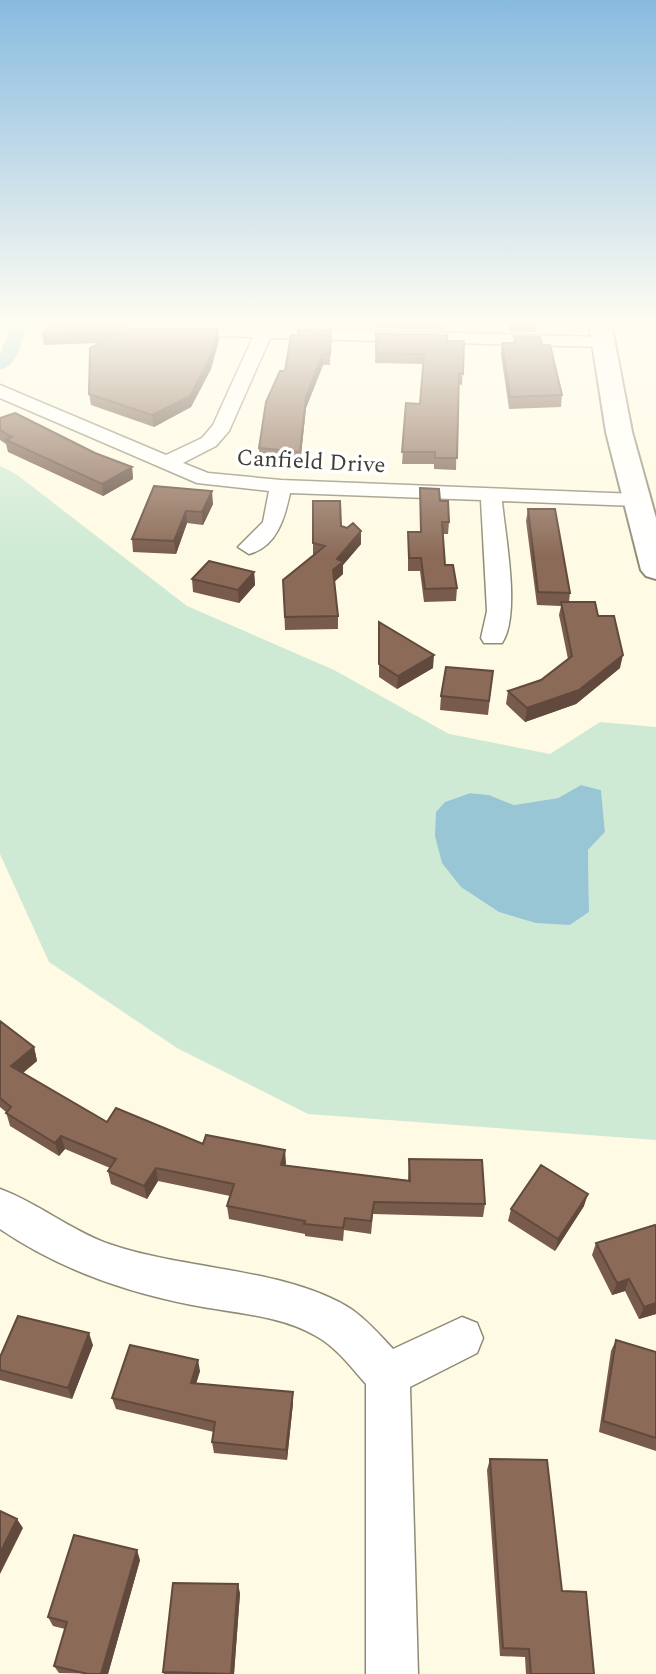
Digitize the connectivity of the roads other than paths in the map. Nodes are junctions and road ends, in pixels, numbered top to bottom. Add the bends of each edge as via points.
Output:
1 (23, 401) edge
2 (233, 401) edge
3 (613, 401) edge
4 (164, 464) junction
5 (281, 486) junction
6 (491, 495) junction
7 (637, 500) junction
8 (249, 547) dead end
9 (656, 570) edge
10 (493, 638) dead end
11 (0, 1207) edge
12 (461, 1338) dead end
13 (388, 1375) junction
14 (393, 1674) edge

1 - 4 street, Canfield Drive
2 - 4 street via 209,442
3 - 7 street
4 - 5 street, Canfield Drive via 204,479
5 - 6 street, Canfield Drive
5 - 8 street via 273,524
6 - 7 street, Canfield Drive
6 - 10 street via 499,611
7 - 9 street
11 - 13 street via 89,1255 176,1283 283,1303 334,1322
12 - 13 street
13 - 14 street

